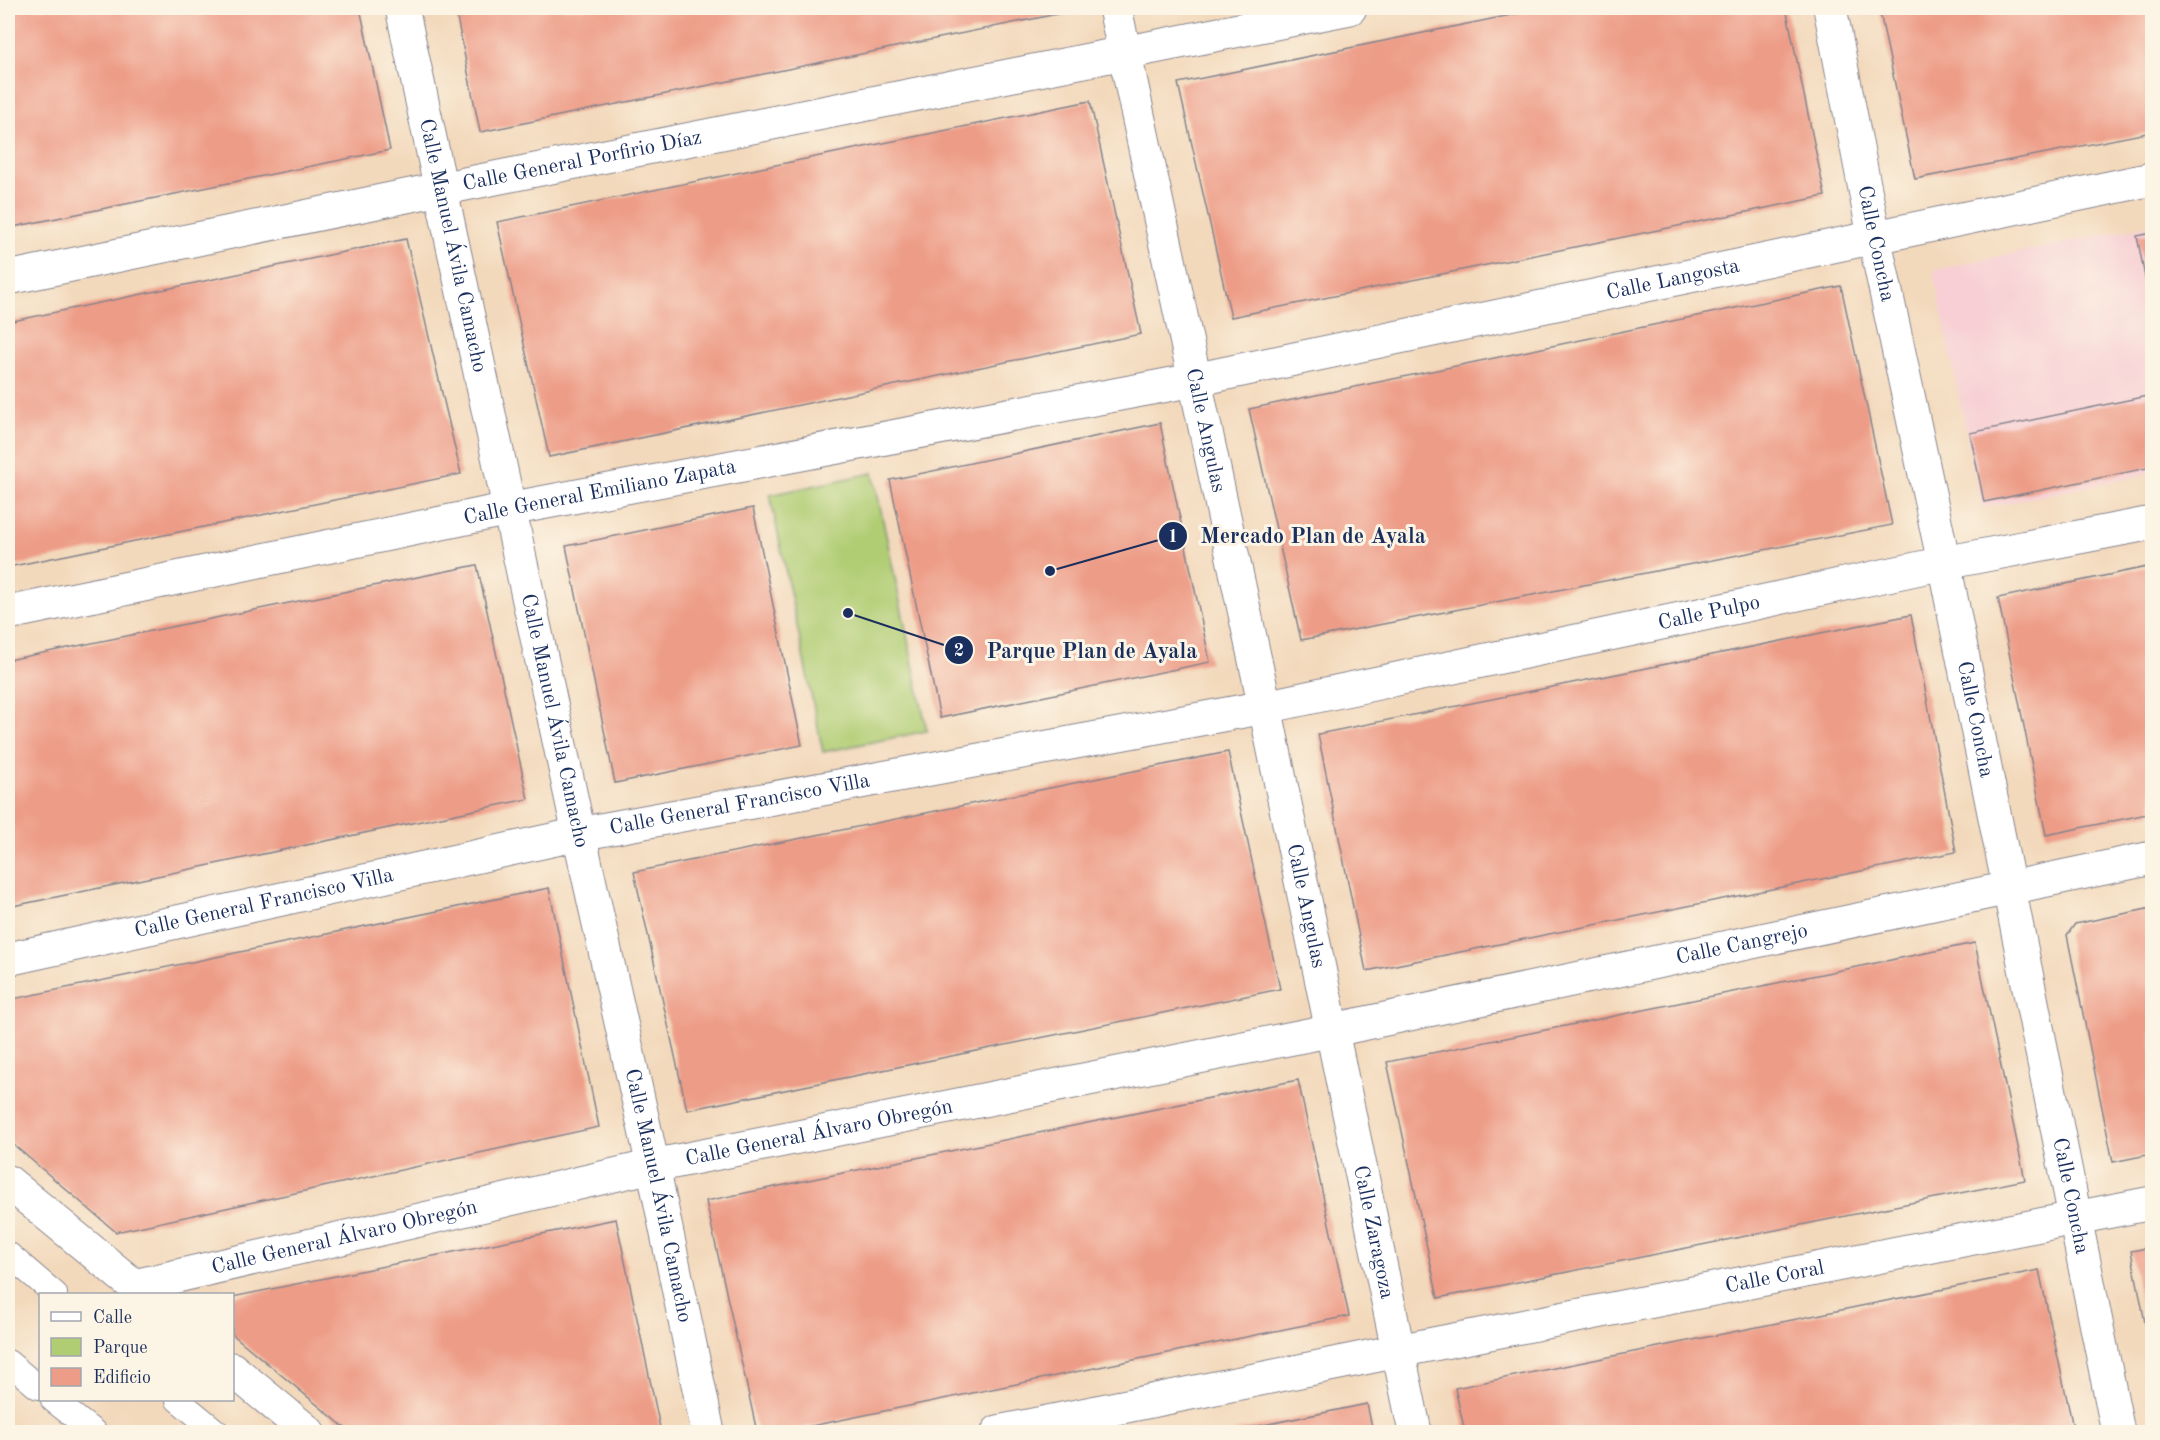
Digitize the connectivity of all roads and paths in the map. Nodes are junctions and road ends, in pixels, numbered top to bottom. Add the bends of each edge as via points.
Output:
1 (402, 8) edge
2 (1115, 8) edge
3 (1350, 8) edge
4 (1830, 8) edge
5 (1124, 53) junction
6 (2152, 179) edge
7 (440, 189) junction
8 (1874, 236) junction
9 (8, 278) edge
10 (1194, 380) junction
11 (509, 509) junction
12 (2152, 523) edge
13 (1944, 563) junction
14 (8, 613) edge
15 (1265, 706) junction
16 (579, 834) junction
17 (2152, 858) edge
18 (2008, 888) junction
19 (8, 959) edge
20 (1332, 1030) junction
21 (653, 1166) junction
22 (8, 1182) edge
23 (2152, 1203) edge
24 (2076, 1218) junction
25 (8, 1254) edge
26 (139, 1290) edge
27 (54, 1293) edge
28 (1398, 1351) junction
29 (8, 1362) edge
30 (234, 1371) edge
31 (39, 1387) edge
32 (56, 1401) edge
33 (179, 1401) edge
34 (94, 1432) edge
35 (217, 1432) edge
36 (308, 1432) edge
37 (708, 1432) edge
38 (998, 1432) edge
39 (1415, 1432) edge
40 (2118, 1432) edge

1 - 7 street, Calle Manuel Ávila Camacho
2 - 5 street, Calle Angulas
3 - 5 street, Calle General Porfirio Díaz
4 - 8 street, Calle Concha
5 - 7 street, Calle General Porfirio Díaz
5 - 10 street, Calle Angulas
6 - 8 street, Calle Langosta
7 - 9 street, Calle General Porfirio Díaz
7 - 11 street, Calle Manuel Ávila Camacho
8 - 10 street, Calle Langosta
8 - 13 street, Calle Concha
10 - 11 street, Calle General Emiliano Zapata
10 - 15 street, Calle Angulas
11 - 14 street, Calle General Emiliano Zapata
11 - 16 street, Calle Manuel Ávila Camacho
12 - 13 street, Calle Pulpo
13 - 15 street, Calle Pulpo
13 - 18 street, Calle Concha
15 - 16 street, Calle General Francisco Villa
15 - 20 street, Calle Angulas
16 - 19 street, Calle General Francisco Villa
16 - 21 street, Calle Manuel Ávila Camacho
17 - 18 street, Calle Cangrejo
18 - 20 street, Calle Cangrejo
18 - 24 street, Calle Concha
20 - 21 street, Calle General Álvaro Obregón
20 - 28 street, Calle Zaragoza
21 - 26 street, Calle General Álvaro Obregón
21 - 37 street, Calle Manuel Ávila Camacho
22 - 26 street
23 - 24 street, Calle Coral
24 - 28 street, Calle Coral
24 - 40 street, Calle Concha
25 - 27 lane
28 - 38 street, Calle Coral
28 - 39 street, Calle Zaragoza
29 - 31 lane
30 - 36 street
32 - 34 lane
33 - 35 lane

